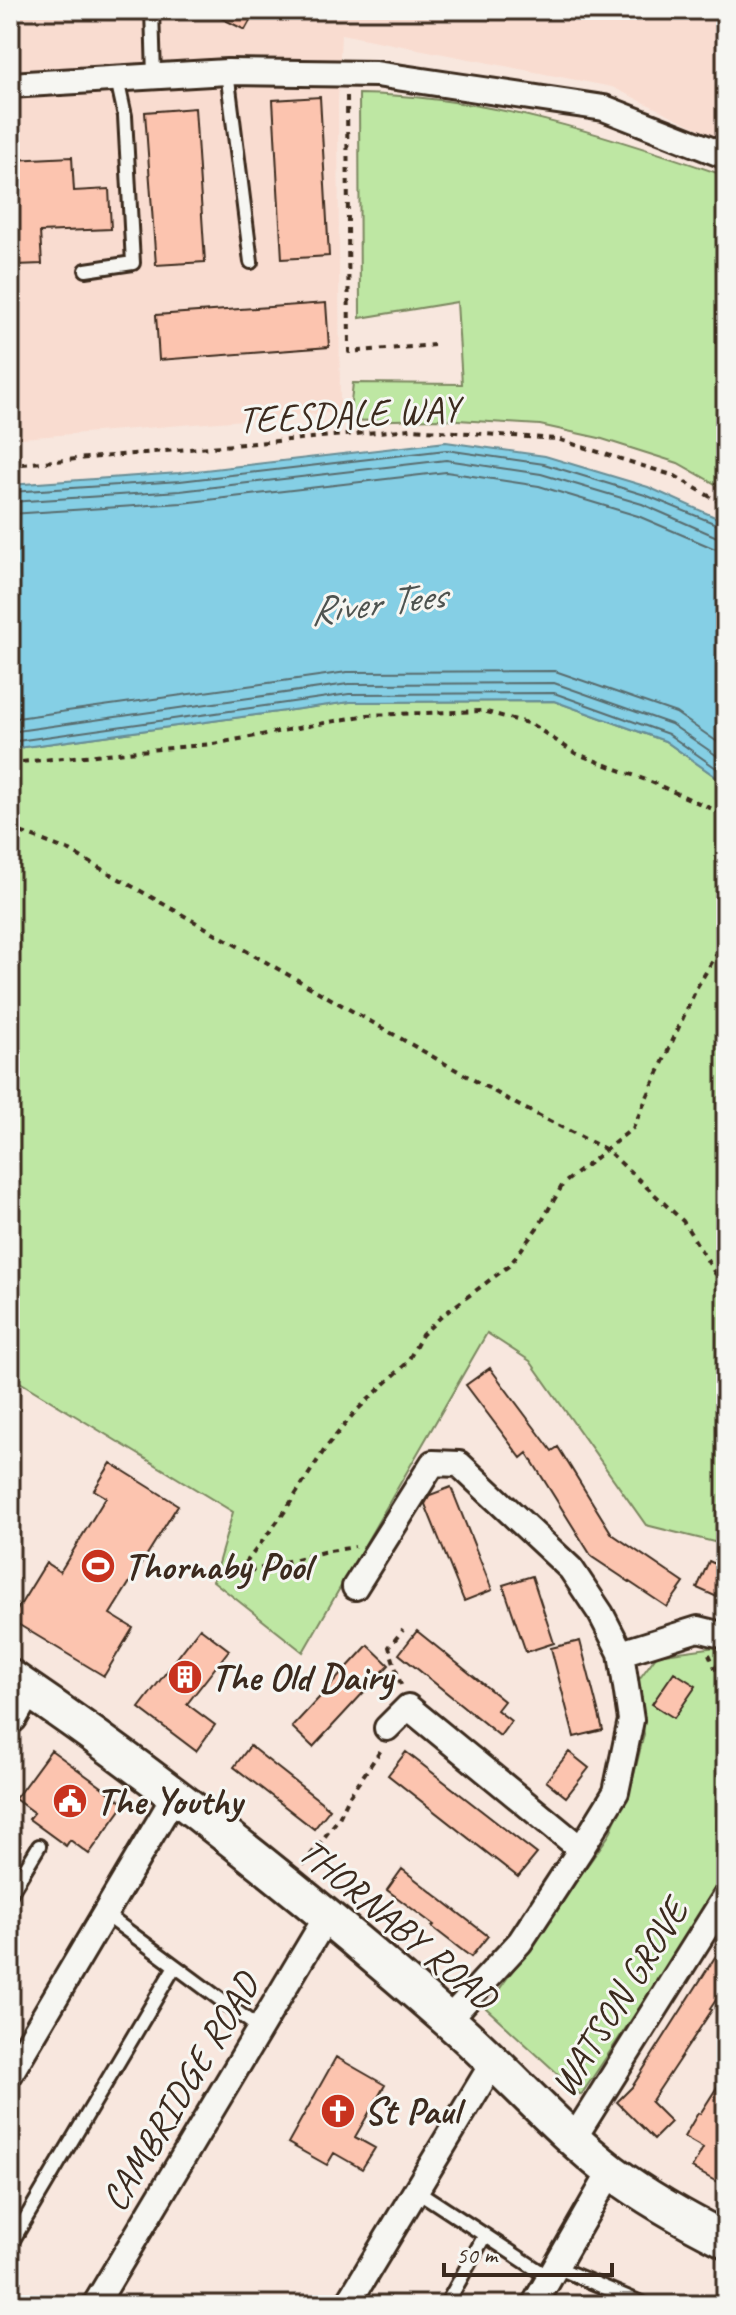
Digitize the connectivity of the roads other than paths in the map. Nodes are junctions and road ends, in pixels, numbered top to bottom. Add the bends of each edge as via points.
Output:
1 (152, 10) edge
2 (227, 72) junction
3 (154, 76) junction
4 (117, 79) junction
5 (10, 85) edge
6 (726, 156) edge
7 (251, 262) dead end
8 (86, 270) dead end
9 (355, 1587) dead end
10 (726, 1636) edge
11 (621, 1653) junction
12 (15, 1694) edge
13 (387, 1728) road end
14 (175, 1795) junction
15 (39, 1846) dead end
16 (581, 1849) junction
17 (10, 1894) edge
18 (726, 1896) edge
19 (105, 1914) junction
20 (327, 1916) junction
21 (175, 1966) junction
22 (448, 2020) junction
23 (260, 2029) junction
24 (494, 2061) junction
25 (10, 2074) edge
26 (574, 2138) junction
27 (611, 2171) junction
28 (416, 2190) junction
29 (485, 2235) junction
30 (726, 2240) edge
31 (10, 2245) edge
32 (553, 2272) junction
33 (103, 2302) edge
34 (347, 2305) edge
35 (446, 2305) edge
36 (534, 2305) edge
37 (646, 2305) edge

1 - 3 lane
2 - 3 street
2 - 6 street via 376,74 604,108
2 - 7 lane
3 - 4 street
4 - 5 street
4 - 8 lane via 125,116 133,263
9 - 11 street via 433,1463 459,1464 571,1569
10 - 11 street via 698,1629
11 - 16 street via 631,1720 628,1735 616,1792
12 - 14 street, THORNABY ROAD
13 - 16 street via 408,1707
14 - 19 street
14 - 20 street, THORNABY ROAD
15 - 17 lane
16 - 22 street via 520,1942
18 - 26 street, WATSON GROVE
19 - 21 lane
19 - 25 street
20 - 22 street, THORNABY ROAD
20 - 23 street, CAMBRIDGE ROAD
21 - 23 lane
21 - 31 lane
22 - 24 street, THORNABY ROAD
23 - 33 street, CAMBRIDGE ROAD
24 - 26 street, THORNABY ROAD
24 - 28 street
26 - 27 street, THORNABY ROAD
27 - 30 street, THORNABY ROAD via 671,2213
27 - 32 street
28 - 29 lane
28 - 34 street
29 - 32 lane
29 - 35 lane
32 - 36 street
32 - 37 lane

